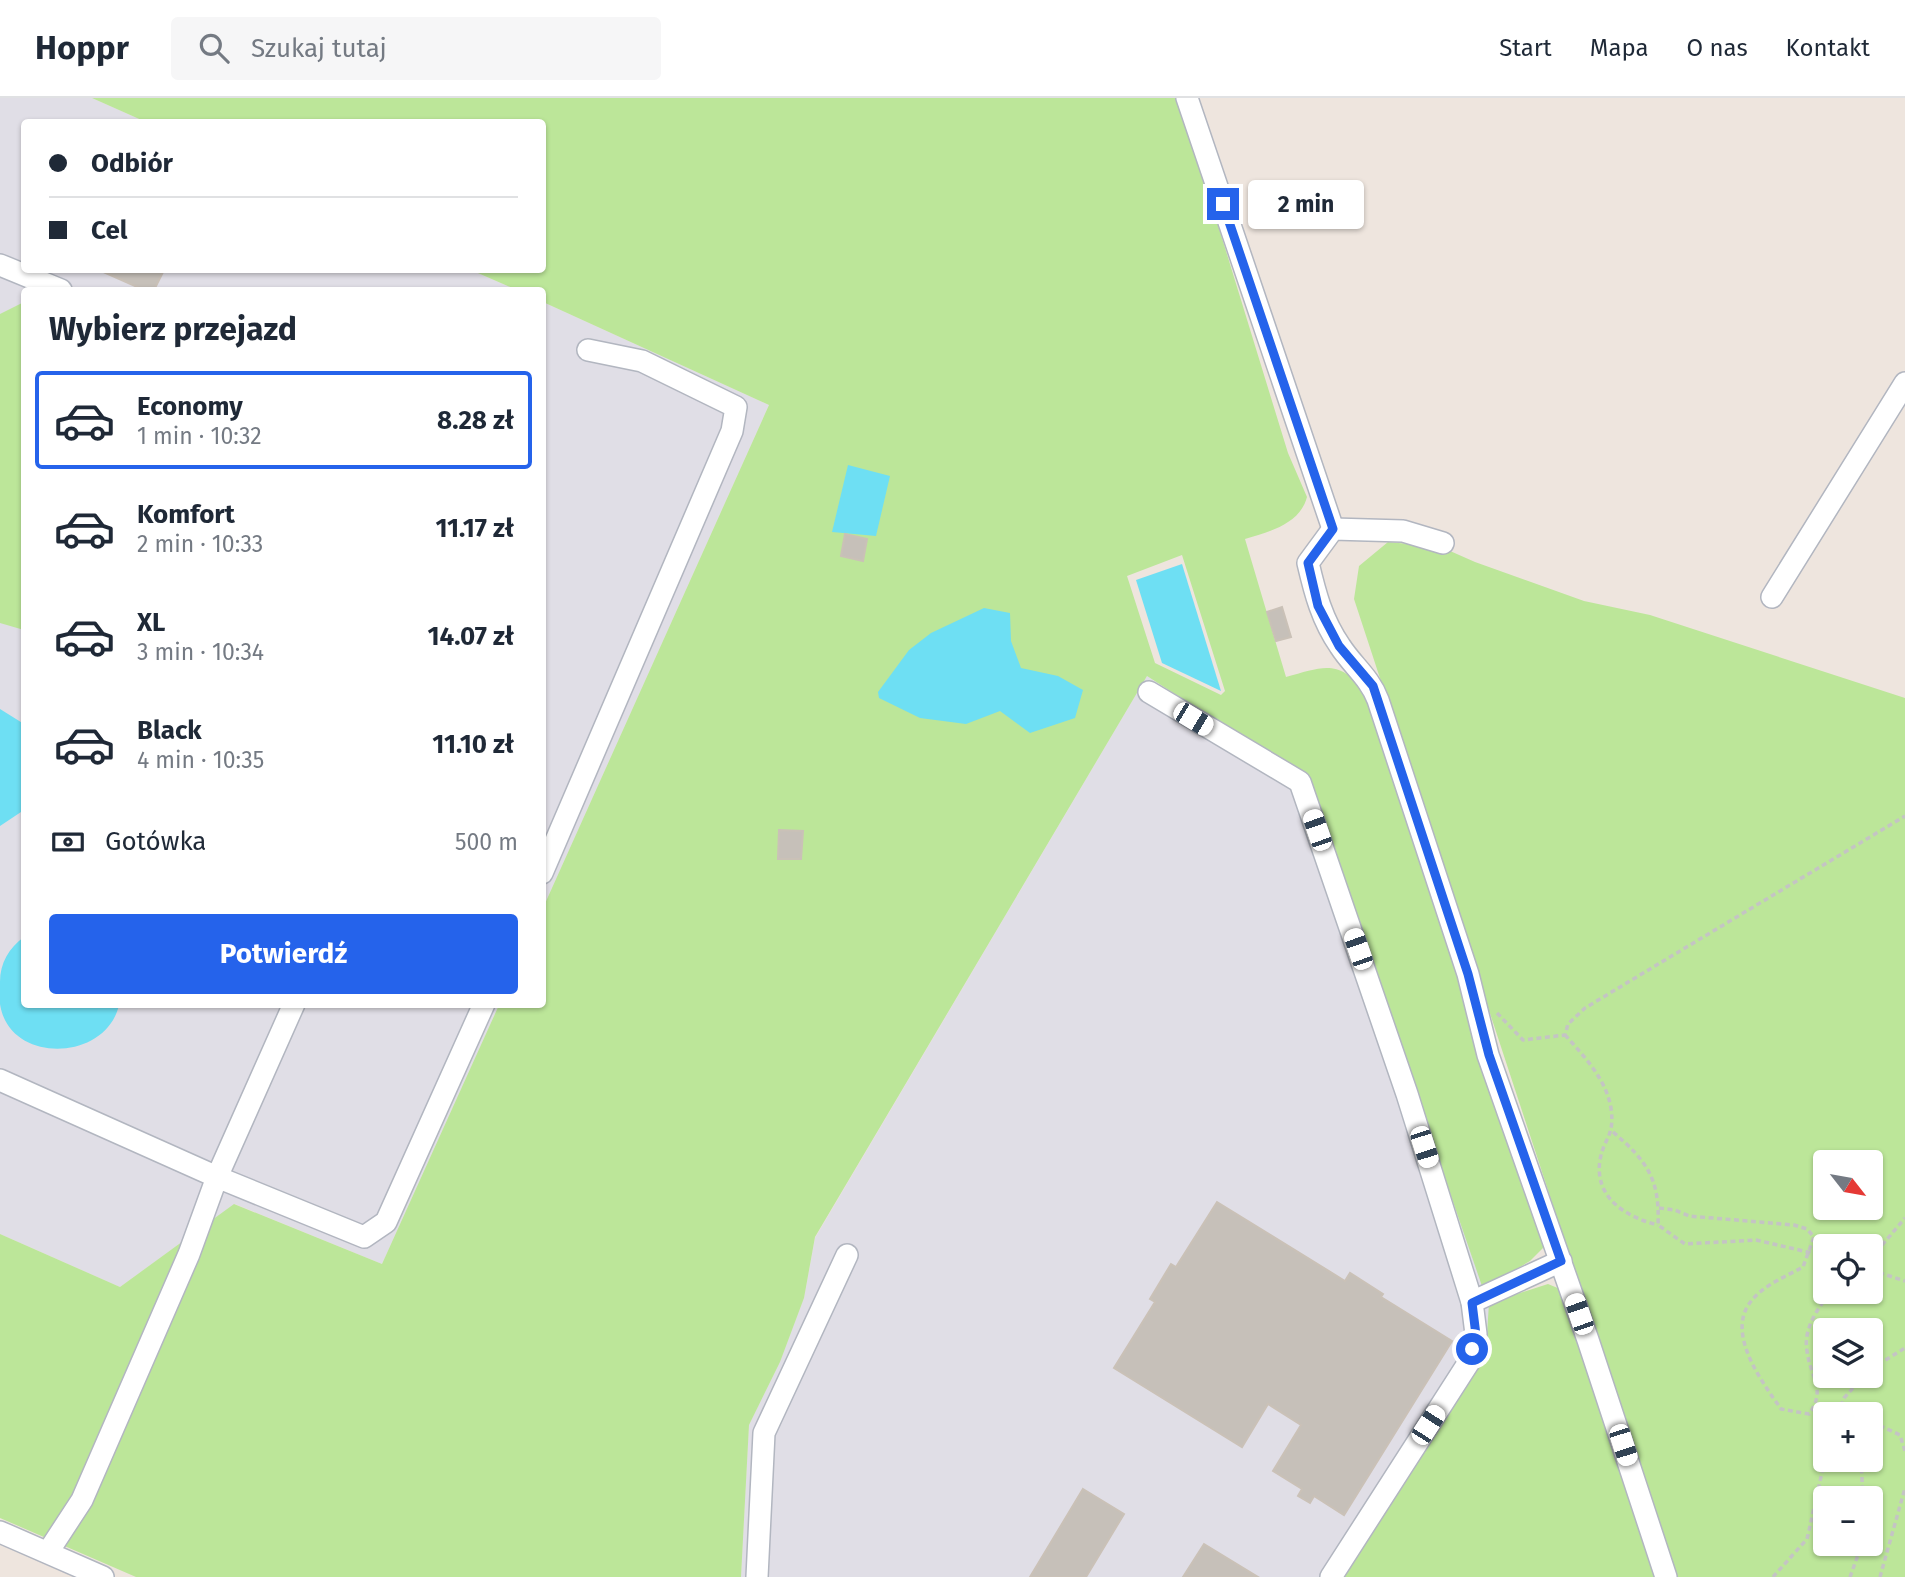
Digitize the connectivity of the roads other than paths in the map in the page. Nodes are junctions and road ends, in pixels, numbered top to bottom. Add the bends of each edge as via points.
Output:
1 (1187, 98) edge
2 (0, 265) edge
3 (54, 287) edge
4 (588, 350) dead end
5 (1905, 383) edge
6 (1333, 529) junction
7 (1443, 543) dead end
8 (1772, 597) dead end
9 (1149, 692) dead end
10 (546, 864) edge
11 (292, 1008) edge
12 (482, 1008) edge
13 (0, 1080) edge
14 (217, 1177) junction
15 (847, 1255) dead end
16 (1561, 1261) junction
17 (1472, 1303) junction
18 (0, 1532) edge
19 (48, 1552) junction
20 (103, 1577) edge
21 (757, 1577) edge
22 (1332, 1577) edge
23 (1666, 1577) edge

1 - 6 street
2 - 3 street
4 - 10 street via 642,361 736,407 732,431
5 - 8 street
6 - 7 street via 1403,531
6 - 16 street via 1308,563 1318,606 1339,646 1373,686 1489,1055
9 - 17 street via 1300,782 1407,1094
11 - 14 street
12 - 14 street via 386,1222 364,1237
13 - 14 street
14 - 19 street via 189,1254 82,1500
15 - 21 street via 764,1433
16 - 17 street
16 - 23 street
17 - 22 street via 1476,1335 1468,1363
18 - 19 street
19 - 20 street

